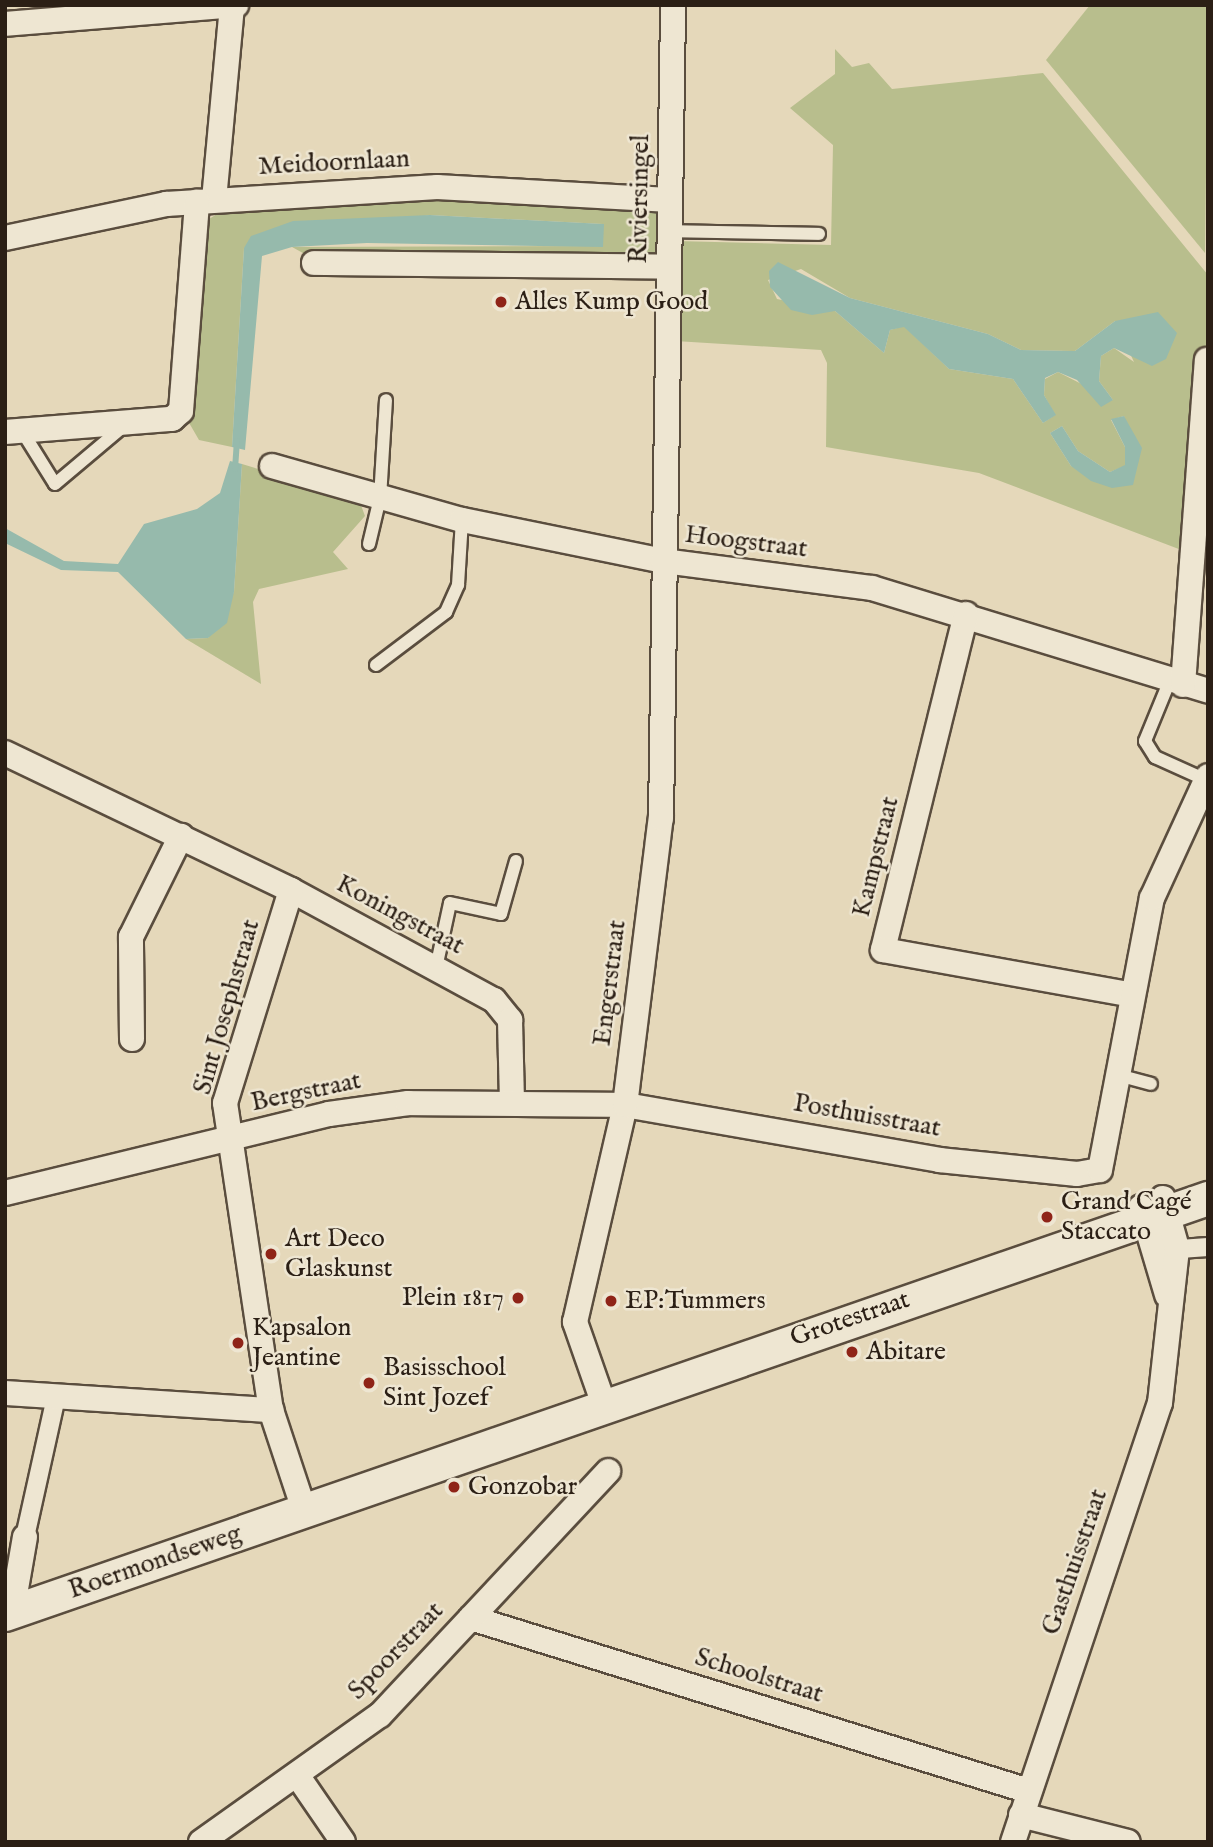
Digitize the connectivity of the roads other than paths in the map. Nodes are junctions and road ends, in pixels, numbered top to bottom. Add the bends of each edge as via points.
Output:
1 (234, 5) edge
2 (673, 5) edge
3 (74, 12) edge
4 (5, 24) edge
5 (670, 200) junction
6 (205, 201) junction
7 (669, 231) junction
8 (819, 234) dead end
9 (5, 238) edge
10 (314, 263) dead end
11 (668, 267) junction
12 (1207, 360) edge
13 (386, 400) dead end
14 (129, 423) junction
15 (14, 432) edge
16 (272, 466) dead end
17 (380, 498) junction
18 (461, 520) junction
19 (369, 544) dead end
20 (663, 561) junction
21 (966, 614) junction
22 (376, 664) dead end
23 (1177, 682) junction
24 (1208, 691) edge
25 (5, 753) edge
26 (1207, 778) edge
27 (181, 836) junction
28 (516, 861) dead end
29 (291, 890) junction
30 (436, 968) junction
31 (1132, 995) junction
32 (132, 1040) dead end
33 (1118, 1075) junction
34 (1151, 1084) dead end
35 (512, 1102) junction
36 (625, 1105) junction
37 (230, 1138) junction
38 (1208, 1181) edge
39 (5, 1194) edge
40 (1208, 1198) edge
41 (1155, 1209) junction
42 (1208, 1247) edge
43 (1166, 1250) junction
44 (5, 1393) edge
45 (57, 1397) junction
46 (603, 1402) junction
47 (271, 1410) junction
48 (608, 1471) dead end
49 (304, 1510) junction
50 (25, 1537) joint
51 (8, 1613) edge
52 (471, 1618) junction
53 (297, 1775) junction
54 (1029, 1791) junction
55 (1021, 1815) junction
56 (201, 1842) edge
57 (343, 1842) edge
58 (1013, 1842) edge
59 (1128, 1842) edge

1 - 3 street
1 - 6 street
2 - 5 street, Riviersingel
3 - 4 street
5 - 6 street, Meidoornlaan via 438,187
5 - 7 street, Riviersingel
6 - 9 street, Meidoornlaan
6 - 14 street via 181,411 172,419
7 - 8 lane
7 - 11 street, Riviersingel
10 - 11 street
11 - 20 street, Riviersingel
12 - 23 street
13 - 17 lane
14 - 15 street
14 - 15 lane via 55,484
16 - 17 street, Hoogstraat
17 - 18 street, Hoogstraat
17 - 19 lane
18 - 20 street, Hoogstraat
18 - 22 lane via 458,585 446,612
20 - 21 street, Hoogstraat via 872,588
20 - 36 street, Engerstraat via 661,818
21 - 23 street, Hoogstraat
21 - 31 street, Kampstraat via 883,950
23 - 24 street, Hoogstraat
23 - 26 lane via 1145,741 1155,757
25 - 27 street, Koningstraat
26 - 31 street via 1152,898
27 - 29 street, Koningstraat
27 - 32 street via 131,937
28 - 30 lane via 501,914 450,902
29 - 30 street, Koningstraat
29 - 37 street, Sint Josephstraat via 225,1102
30 - 35 street, Koningstraat via 494,1000 510,1020
31 - 33 street
33 - 34 lane
33 - 36 street, Posthuisstraat via 1100,1170 1077,1174 939,1160
35 - 36 street, Bergstraat
35 - 37 street, Bergstraat via 408,1103
36 - 46 street, Engerstraat via 575,1322
37 - 39 street, Bergstraat
37 - 47 street, Sint Josephstraat
38 - 41 main road, Grotestraat
40 - 41 main road, Grotestraat
41 - 43 street, Gasthuisstraat
41 - 46 main road, Grotestraat via 1098,1235
42 - 43 street
43 - 54 street, Gasthuisstraat via 1160,1402
44 - 45 street
45 - 47 street
45 - 50 street
46 - 49 main road, Grotestraat
47 - 49 street, Sint Josephstraat
48 - 52 street, Spoorstraat
49 - 51 main road, Roermondseweg
50 - 51 street
52 - 53 street, Spoorstraat via 380,1715
52 - 54 street, Schoolstraat
53 - 56 street, Spoorstraat
53 - 57 street
54 - 55 street, Gasthuisstraat
55 - 58 street, Gasthuisstraat
55 - 59 street

